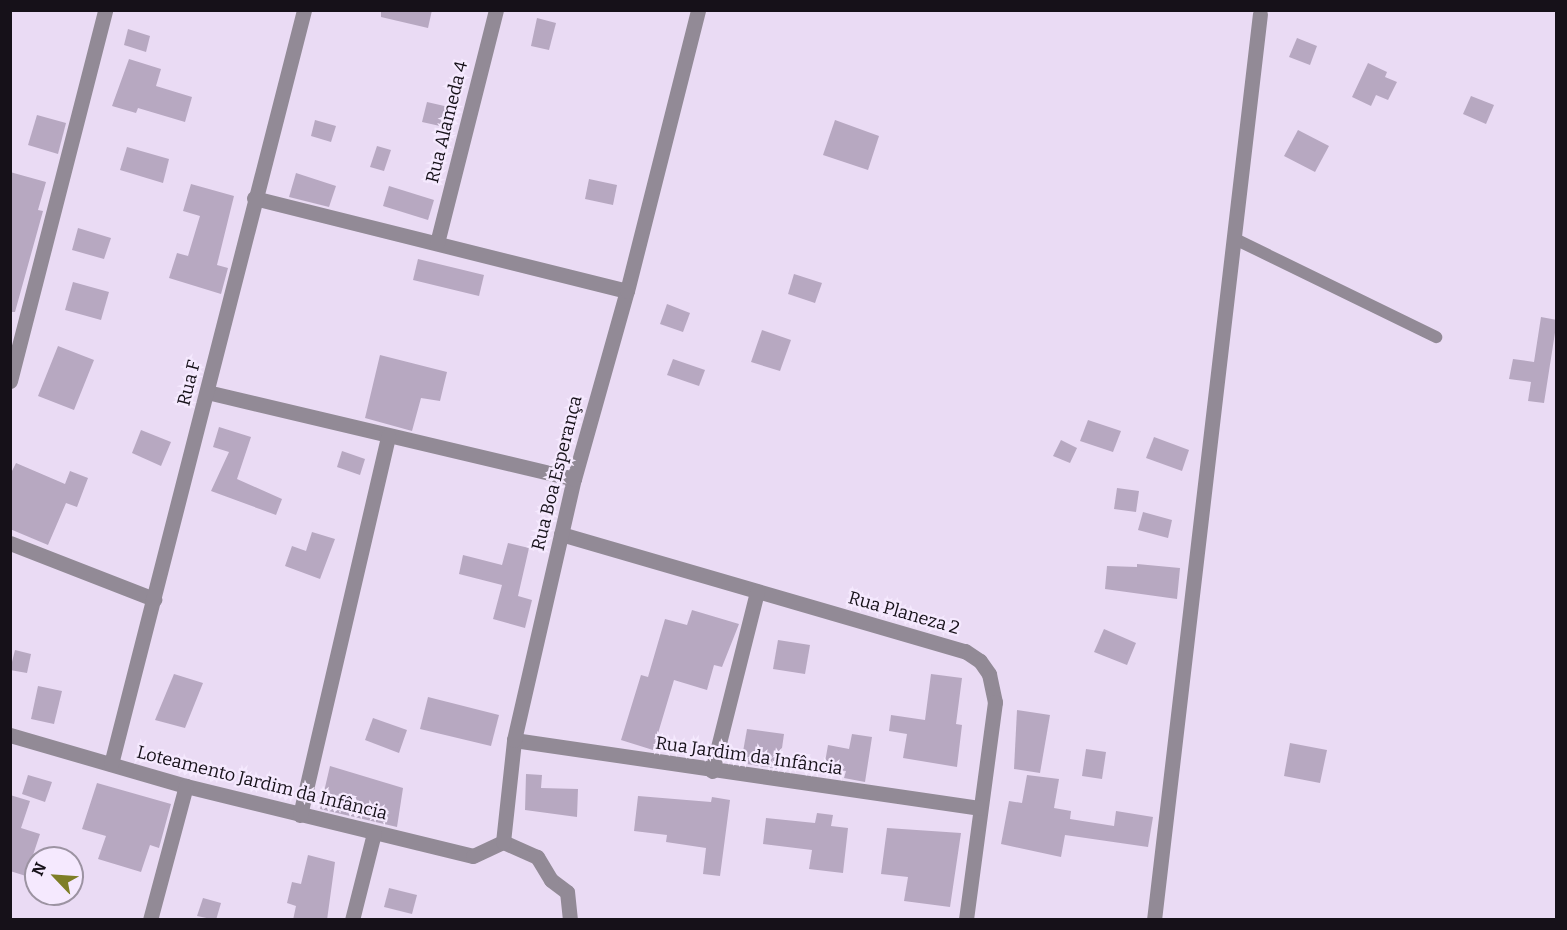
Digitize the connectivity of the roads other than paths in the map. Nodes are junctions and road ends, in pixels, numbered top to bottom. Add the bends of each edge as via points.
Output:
1 (105, 10) edge
2 (304, 10) edge
3 (496, 10) edge
4 (698, 10) edge
5 (1260, 14) dead end
6 (254, 198) junction
7 (1234, 239) junction
8 (437, 243) junction
9 (627, 291) junction
10 (1436, 337) dead end
11 (10, 381) edge
12 (207, 392) junction
13 (388, 436) junction
14 (574, 479) junction
15 (561, 534) junction
16 (10, 543) edge
17 (757, 591) junction
18 (154, 599) junction
19 (11, 736) edge
20 (514, 740) junction
21 (111, 764) junction
22 (712, 771) junction
23 (186, 786) junction
24 (979, 808) junction
25 (300, 815) junction
26 (374, 833) junction
27 (503, 842) junction
28 (150, 920) edge
29 (352, 920) edge
30 (570, 920) edge
31 (966, 920) edge
32 (1154, 920) edge

1 - 11 street
2 - 6 street, Rua F
3 - 8 street, Rua Alameda 4
4 - 9 street, Rua Boa Esperança
5 - 7 street
6 - 8 street
6 - 12 street, Rua F
7 - 10 lane
7 - 32 street
8 - 9 street
9 - 14 street, Rua Boa Esperança
12 - 13 street
12 - 18 street, Rua F
13 - 14 street
13 - 25 street
14 - 15 street, Rua Boa Esperança
15 - 17 street, Rua Planeza 2
15 - 20 street, Rua Boa Esperança
16 - 18 street
17 - 22 street
17 - 24 street, Rua Planeza 2 via 964,651 980,661 989,674 995,702
18 - 21 street, Rua F
19 - 21 street, Loteamento Jardim da Infância
20 - 22 street, Rua Jardim da Infância
20 - 27 street, Rua Boa Esperança
21 - 23 street, Loteamento Jardim da Infância
22 - 24 street, Rua Jardim da Infância
23 - 25 street, Loteamento Jardim da Infância
23 - 28 street
24 - 31 street, Rua Planeza 2
25 - 26 street, Loteamento Jardim da Infância
26 - 27 street, Loteamento Jardim da Infância via 473,856
26 - 29 street
27 - 30 street via 537,857 551,880 567,892

